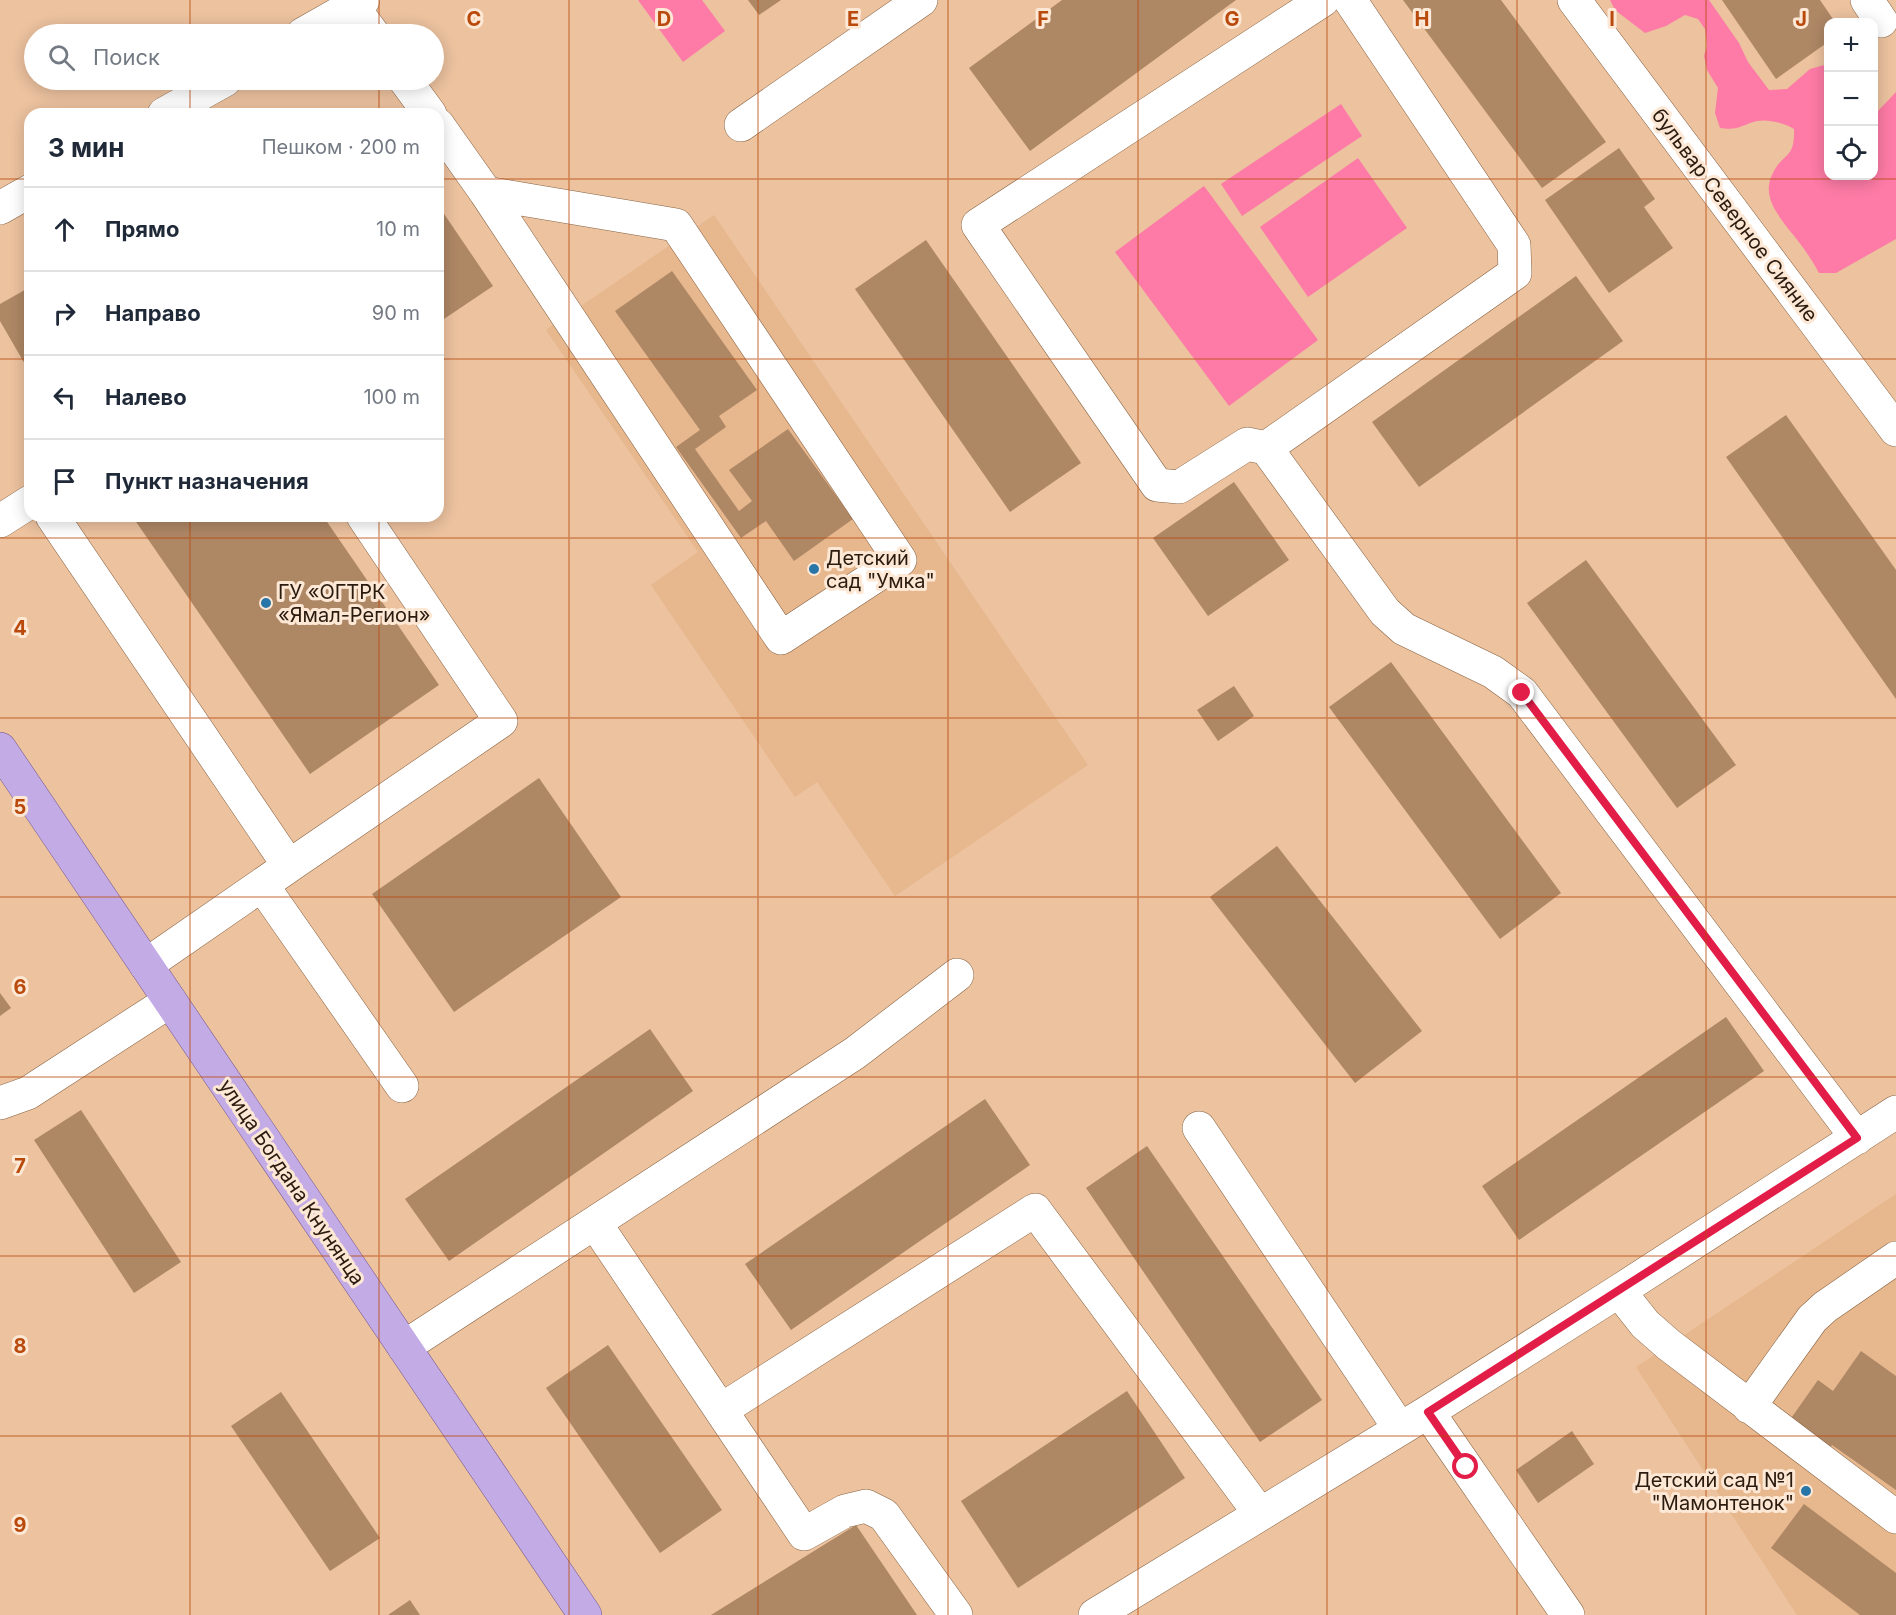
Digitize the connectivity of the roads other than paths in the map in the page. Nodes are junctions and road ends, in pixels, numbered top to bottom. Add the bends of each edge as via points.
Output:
1 (921, 0) edge
2 (1323, 0) edge
3 (1350, 0) edge
4 (1574, 0) edge
5 (358, 3) edge
6 (321, 24) edge
7 (368, 24) edge
8 (207, 90) edge
9 (412, 90) edge
10 (176, 108) edge
11 (426, 108) edge
12 (741, 125) dead end
13 (444, 134) edge
14 (486, 193) junction
15 (24, 194) edge
16 (0, 208) edge
17 (1896, 430) edge
18 (1266, 448) junction
19 (24, 506) edge
20 (0, 521) edge
21 (56, 522) edge
22 (367, 522) edge
23 (0, 749) edge
24 (289, 866) junction
25 (262, 885) junction
26 (146, 965) junction
27 (957, 975) dead end
28 (170, 1001) junction
29 (402, 1086) dead end
30 (0, 1103) edge
31 (1896, 1112) edge
32 (1199, 1128) dead end
33 (1857, 1138) junction
34 (595, 1223) junction
35 (1896, 1258) edge
36 (1619, 1291) junction
37 (404, 1347) junction
38 (1749, 1407) junction
39 (721, 1410) junction
40 (1428, 1412) junction
41 (1400, 1429) junction
42 (1260, 1514) junction
43 (1896, 1517) edge
44 (585, 1615) edge
45 (956, 1615) edge
46 (1095, 1615) edge
47 (1568, 1615) edge

1 - 12 street
2 - 18 street via 978,225 1157,485 1179,487 1247,444
3 - 18 street via 1514,245 1515,273
4 - 17 street, бульвар Северное Сияние
5 - 6 street
5 - 7 street
8 - 10 street
9 - 11 street
13 - 14 street
14 - 14 street via 781,638 900,560 676,225
15 - 16 street
18 - 33 street via 1385,612 1404,629 1493,672 1522,693
19 - 20 street
21 - 24 street
22 - 24 street via 501,721
23 - 26 main road, улица Богдана Кнунянца
24 - 25 street
25 - 26 street
25 - 29 street
26 - 28 main road, улица Богдана Кнунянца
27 - 34 street via 855,1053
28 - 30 street via 28,1093
28 - 37 main road, улица Богдана Кнунянца
31 - 33 street
32 - 41 street
33 - 36 street
34 - 37 street
34 - 39 street
35 - 38 street via 1812,1319
36 - 38 street via 1645,1324
36 - 40 street
37 - 44 main road, улица Богдана Кнунянца
38 - 43 street
39 - 42 street via 1035,1210
39 - 45 street via 804,1534 845,1511 866,1506 884,1515
40 - 41 street
40 - 47 street
41 - 42 street
42 - 46 street

